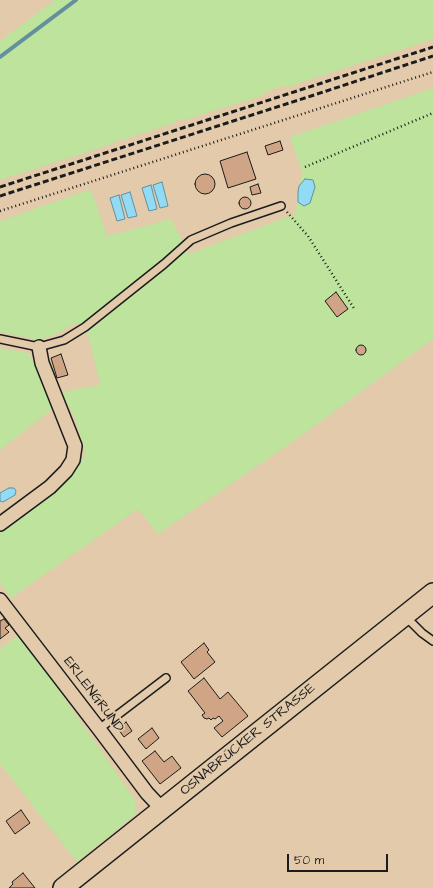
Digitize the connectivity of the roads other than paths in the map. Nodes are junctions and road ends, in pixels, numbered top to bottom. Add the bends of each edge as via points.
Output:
1 (281, 206) road end
2 (0, 340) edge
3 (39, 347) junction
4 (0, 524) edge
5 (433, 593) edge
6 (0, 600) edge
7 (405, 616) junction
8 (433, 641) edge
9 (166, 678) dead end
10 (99, 728) junction
11 (162, 809) junction
12 (63, 888) edge

1 - 3 lane via 191,240 85,327 64,340
2 - 3 lane
3 - 4 street via 42,363 75,446 73,460 50,487
5 - 7 main road, OSNABRÜCKER STRASSE
6 - 10 street, ERLENGRUND
7 - 8 lane
7 - 11 main road, OSNABRÜCKER STRASSE
9 - 10 lane
10 - 11 street, ERLENGRUND via 147,793
11 - 12 main road, OSNABRÜCKER STRASSE

